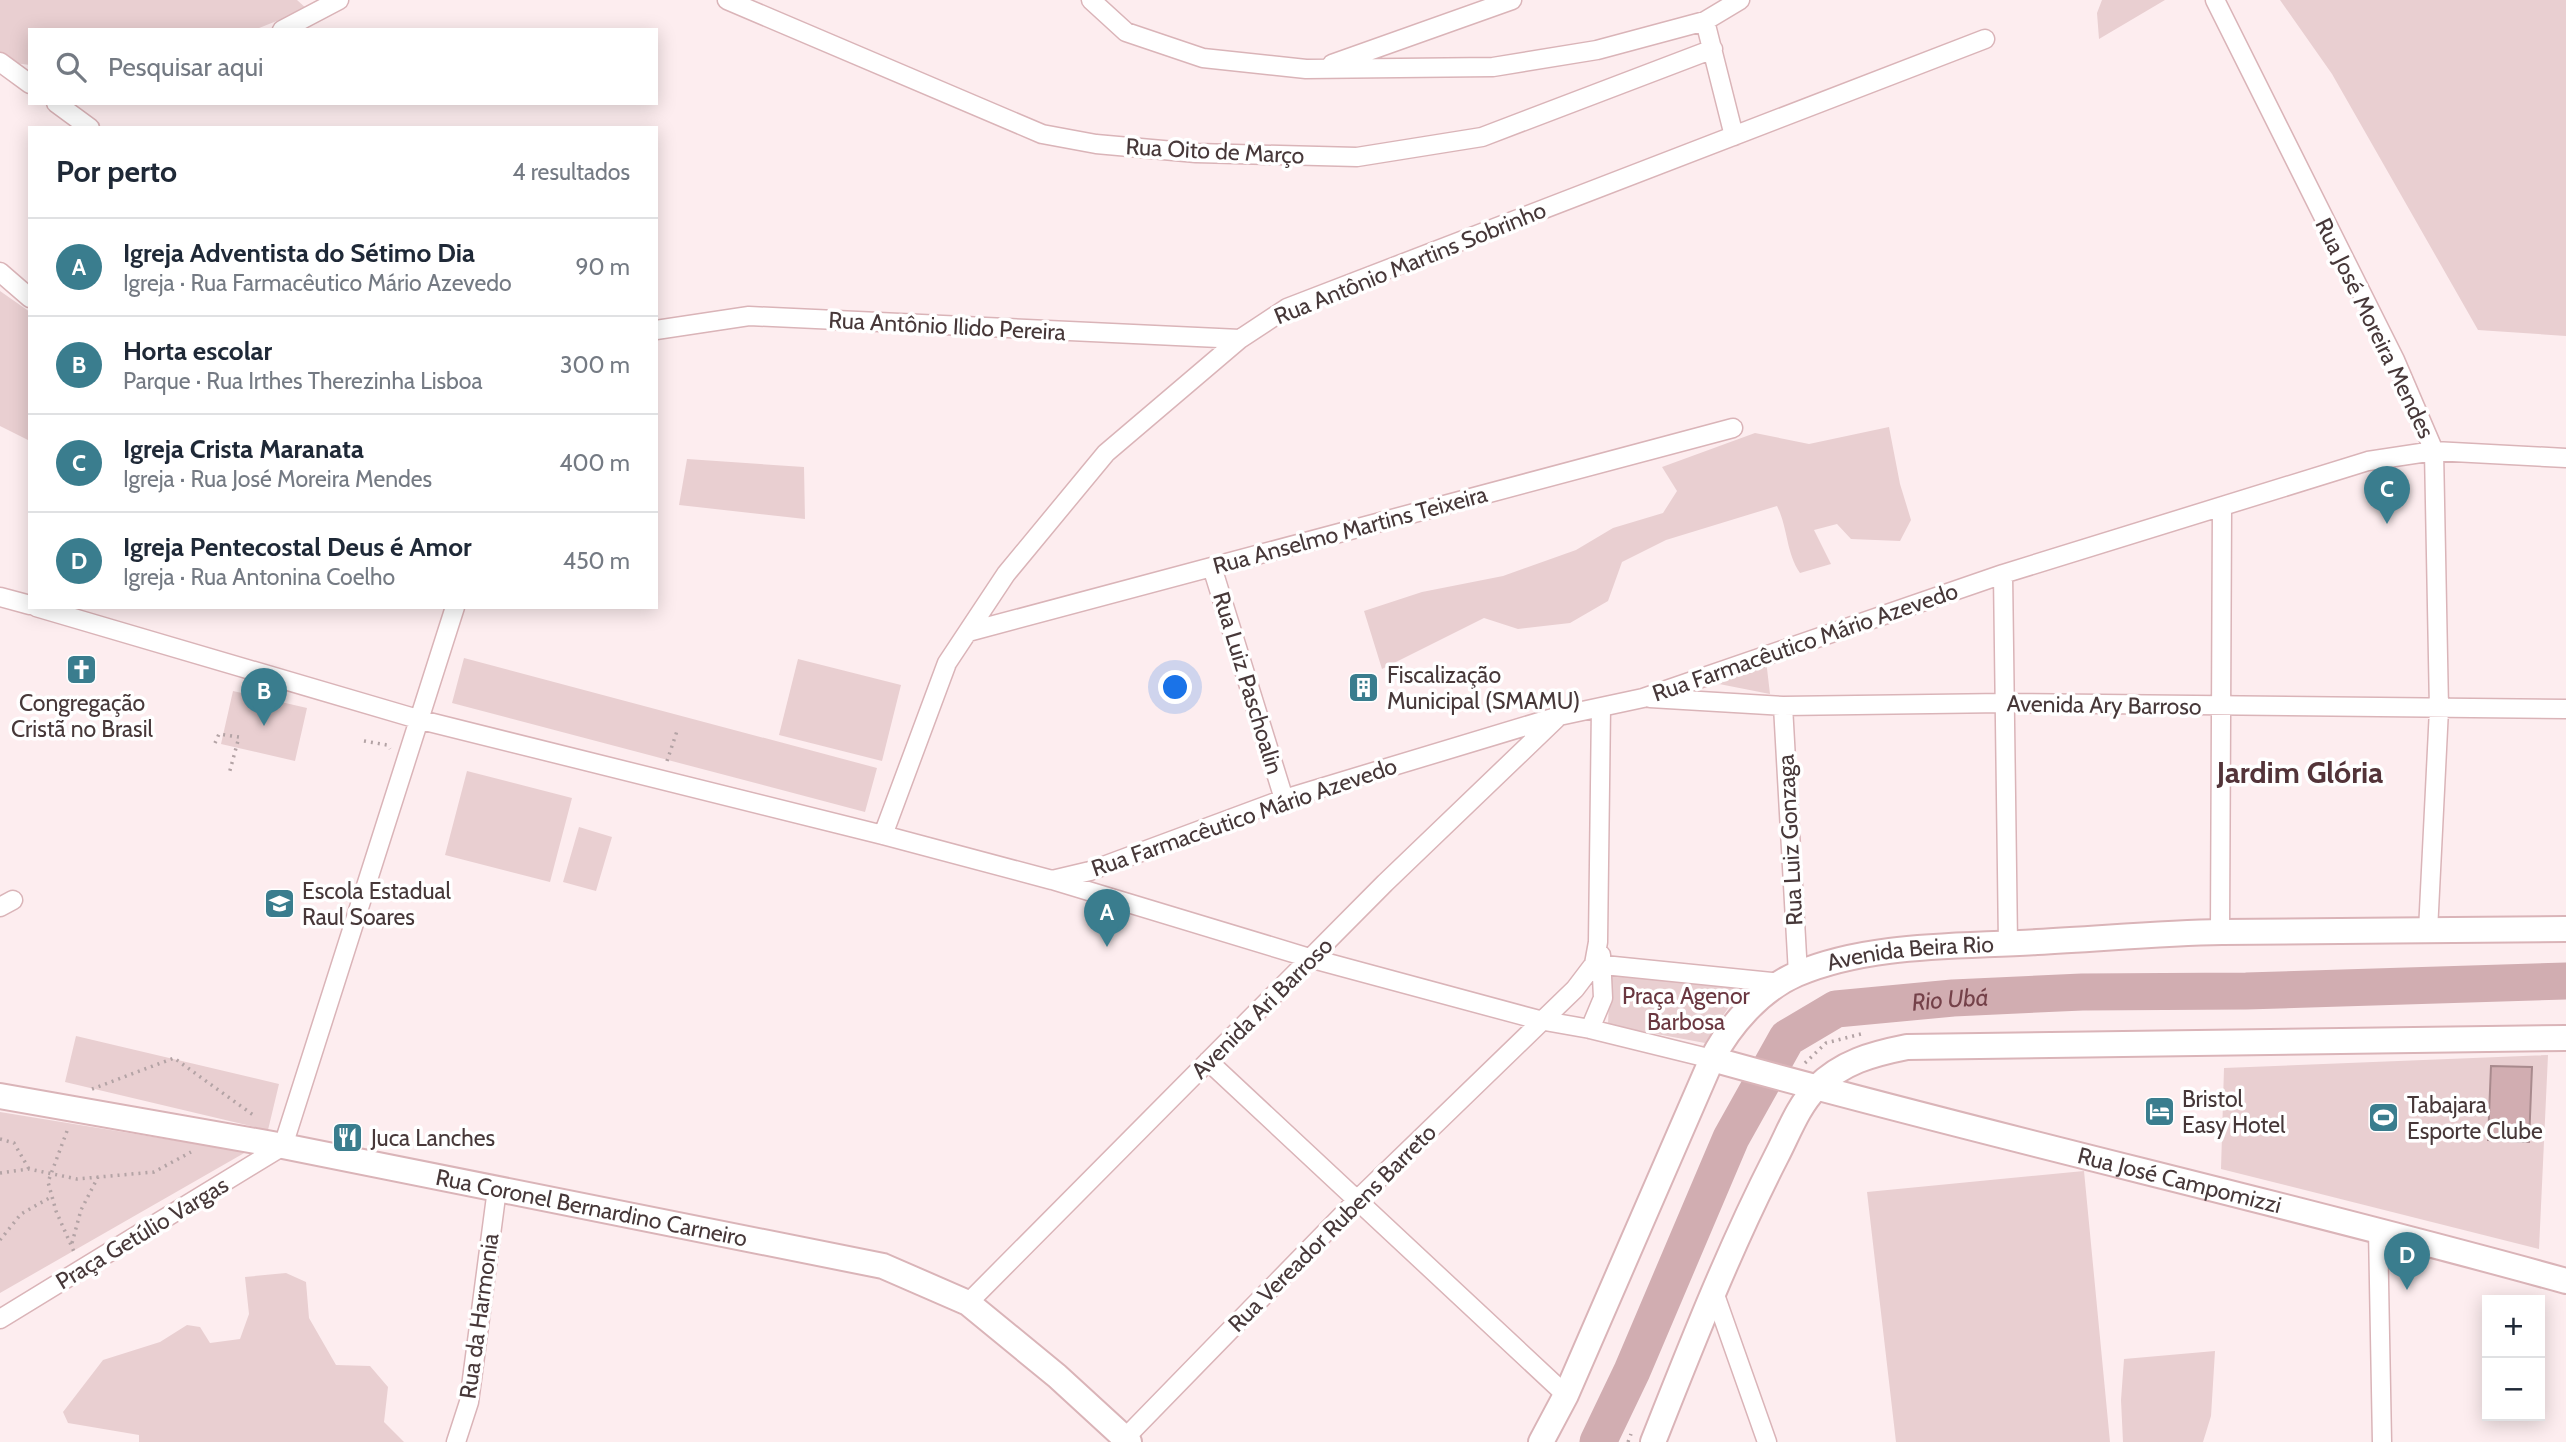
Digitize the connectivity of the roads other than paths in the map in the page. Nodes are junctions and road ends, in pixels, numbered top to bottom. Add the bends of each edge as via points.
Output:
1 (339, 0) edge
2 (727, 0) edge
3 (1091, 0) edge
4 (1512, 0) edge
5 (1740, 0) edge
6 (2215, 0) edge
7 (1705, 21) junction
8 (286, 28) edge
9 (1985, 39) dead end
10 (1713, 49) junction
11 (0, 62) edge
12 (1319, 69) junction
13 (28, 83) edge
14 (59, 105) edge
15 (87, 126) edge
16 (1734, 136) junction
17 (0, 272) edge
18 (28, 296) edge
19 (658, 330) edge
20 (1240, 339) junction
21 (1733, 428) dead end
22 (2434, 451) junction
23 (2566, 458) edge
24 (2222, 508) junction
25 (1212, 567) junction
26 (2003, 574) junction
27 (0, 597) edge
28 (28, 605) edge
29 (43, 609) edge
30 (454, 609) edge
31 (968, 632) junction
32 (1643, 698) junction
33 (2004, 703) junction
34 (1783, 706) junction
35 (1601, 707) junction
36 (2220, 708) junction
37 (2439, 709) junction
38 (2566, 709) edge
39 (1559, 716) junction
40 (421, 720) junction
41 (1284, 799) junction
42 (883, 835) junction
43 (1052, 880) junction
44 (2566, 929) edge
45 (2428, 931) junction
46 (2220, 932) junction
47 (2008, 944) junction
48 (1313, 959) junction
49 (1598, 964) junction
50 (1789, 978) junction
51 (1539, 1020) junction
52 (1590, 1029) junction
53 (2566, 1038) edge
54 (1712, 1059) junction
55 (1208, 1061) junction
56 (1801, 1084) junction
57 (0, 1096) edge
58 (280, 1146) junction
59 (497, 1189) junction
60 (1358, 1199) junction
61 (2378, 1229) junction
62 (2566, 1281) edge
63 (1714, 1292) junction
64 (968, 1303) junction
65 (0, 1319) edge
66 (1566, 1395) junction
67 (1643, 1436) edge
68 (1127, 1440) edge
69 (456, 1442) edge
70 (1542, 1442) edge
71 (1767, 1442) edge
72 (2382, 1442) edge

1 - 8 street
2 - 10 street, Rua Oito de Março via 1042,134 1196,153 1357,158 1482,137
3 - 12 street via 1126,32 1203,58
4 - 12 street
5 - 7 street
6 - 22 street, Rua José Moreira Mendes via 2395,360
7 - 10 street
7 - 12 street via 1597,50 1493,67
9 - 16 street, Rua Antônio Martins Sobrinho
10 - 16 street
11 - 13 street
14 - 15 street
16 - 20 street, Rua Antônio Martins Sobrinho via 1287,308
17 - 18 street
19 - 20 street, Rua Antônio Ilido Pereira via 749,316
20 - 31 street, Rua Antônio Martins Sobrinho via 1106,453 1006,574
21 - 25 street, Rua Anselmo Martins Teixeira
22 - 23 street, Rua Farmacêutico Mário Azevedo
22 - 24 street, Rua Farmacêutico Mário Azevedo via 2368,461
22 - 37 street, Rua José Moreira Mendes
24 - 26 street, Rua Farmacêutico Mário Azevedo
24 - 36 street
25 - 31 street, Rua Anselmo Martins Teixeira
25 - 41 street, Rua Luiz Paschoalin
26 - 32 street, Rua Farmacêutico Mário Azevedo
26 - 33 street
27 - 28 street
29 - 40 street
30 - 40 street
31 - 42 street, Rua Antônio Martins Sobrinho via 947,663
32 - 34 street, Avenida Ary Barroso
32 - 35 street, Rua Farmacêutico Mário Azevedo
33 - 34 street, Avenida Ary Barroso
33 - 36 street, Avenida Ary Barroso
33 - 47 street
34 - 50 street, Rua Luiz Gonzaga
35 - 39 street, Rua Farmacêutico Mário Azevedo
35 - 49 street
36 - 37 street, Avenida Ary Barroso
36 - 46 street
37 - 38 street, Avenida Ary Barroso
37 - 45 street, Rua José Moreira Mendes
39 - 41 street, Rua Farmacêutico Mário Azevedo
39 - 48 street, Avenida Ari Barroso via 1421,847
40 - 42 street
40 - 58 street
41 - 43 street, Rua Farmacêutico Mário Azevedo via 1090,871
42 - 43 street
43 - 48 street
44 - 45 main road, Avenida Beira Rio
45 - 46 main road, Avenida Beira Rio
46 - 47 main road, Avenida Beira Rio
47 - 50 main road, Avenida Beira Rio via 1851,958
48 - 51 street
48 - 55 street, Avenida Ari Barroso
49 - 50 street
49 - 51 street, Rua Vereador Rubens Barreto
49 - 52 street via 1603,998
50 - 54 main road, Avenida Beira Rio via 1730,1030
51 - 52 street
51 - 60 street, Rua Vereador Rubens Barreto
52 - 54 street
53 - 56 main road via 1907,1047 1869,1055
54 - 56 main road, Rua José Campomizzi
54 - 66 main road, Avenida Beira Rio
55 - 60 street
55 - 64 street, Avenida Ari Barroso
56 - 61 main road, Rua José Campomizzi
56 - 63 main road via 1797,1116
57 - 58 main road, Rua Coronel Bernardino Carneiro via 81,1100
58 - 59 main road, Rua Coronel Bernardino Carneiro
58 - 65 street, Praça Getúlio Vargas
59 - 64 main road, Rua Coronel Bernardino Carneiro via 847,1257 883,1266
59 - 69 street, Rua da Harmonia via 469,1402
60 - 66 street
60 - 68 street, Rua Vereador Rubens Barreto
61 - 62 main road, Rua José Campomizzi
61 - 72 street
63 - 67 main road
63 - 71 street
64 - 68 main road, Rua Coronel Bernardino Carneiro
66 - 70 main road, Avenida Beira Rio

